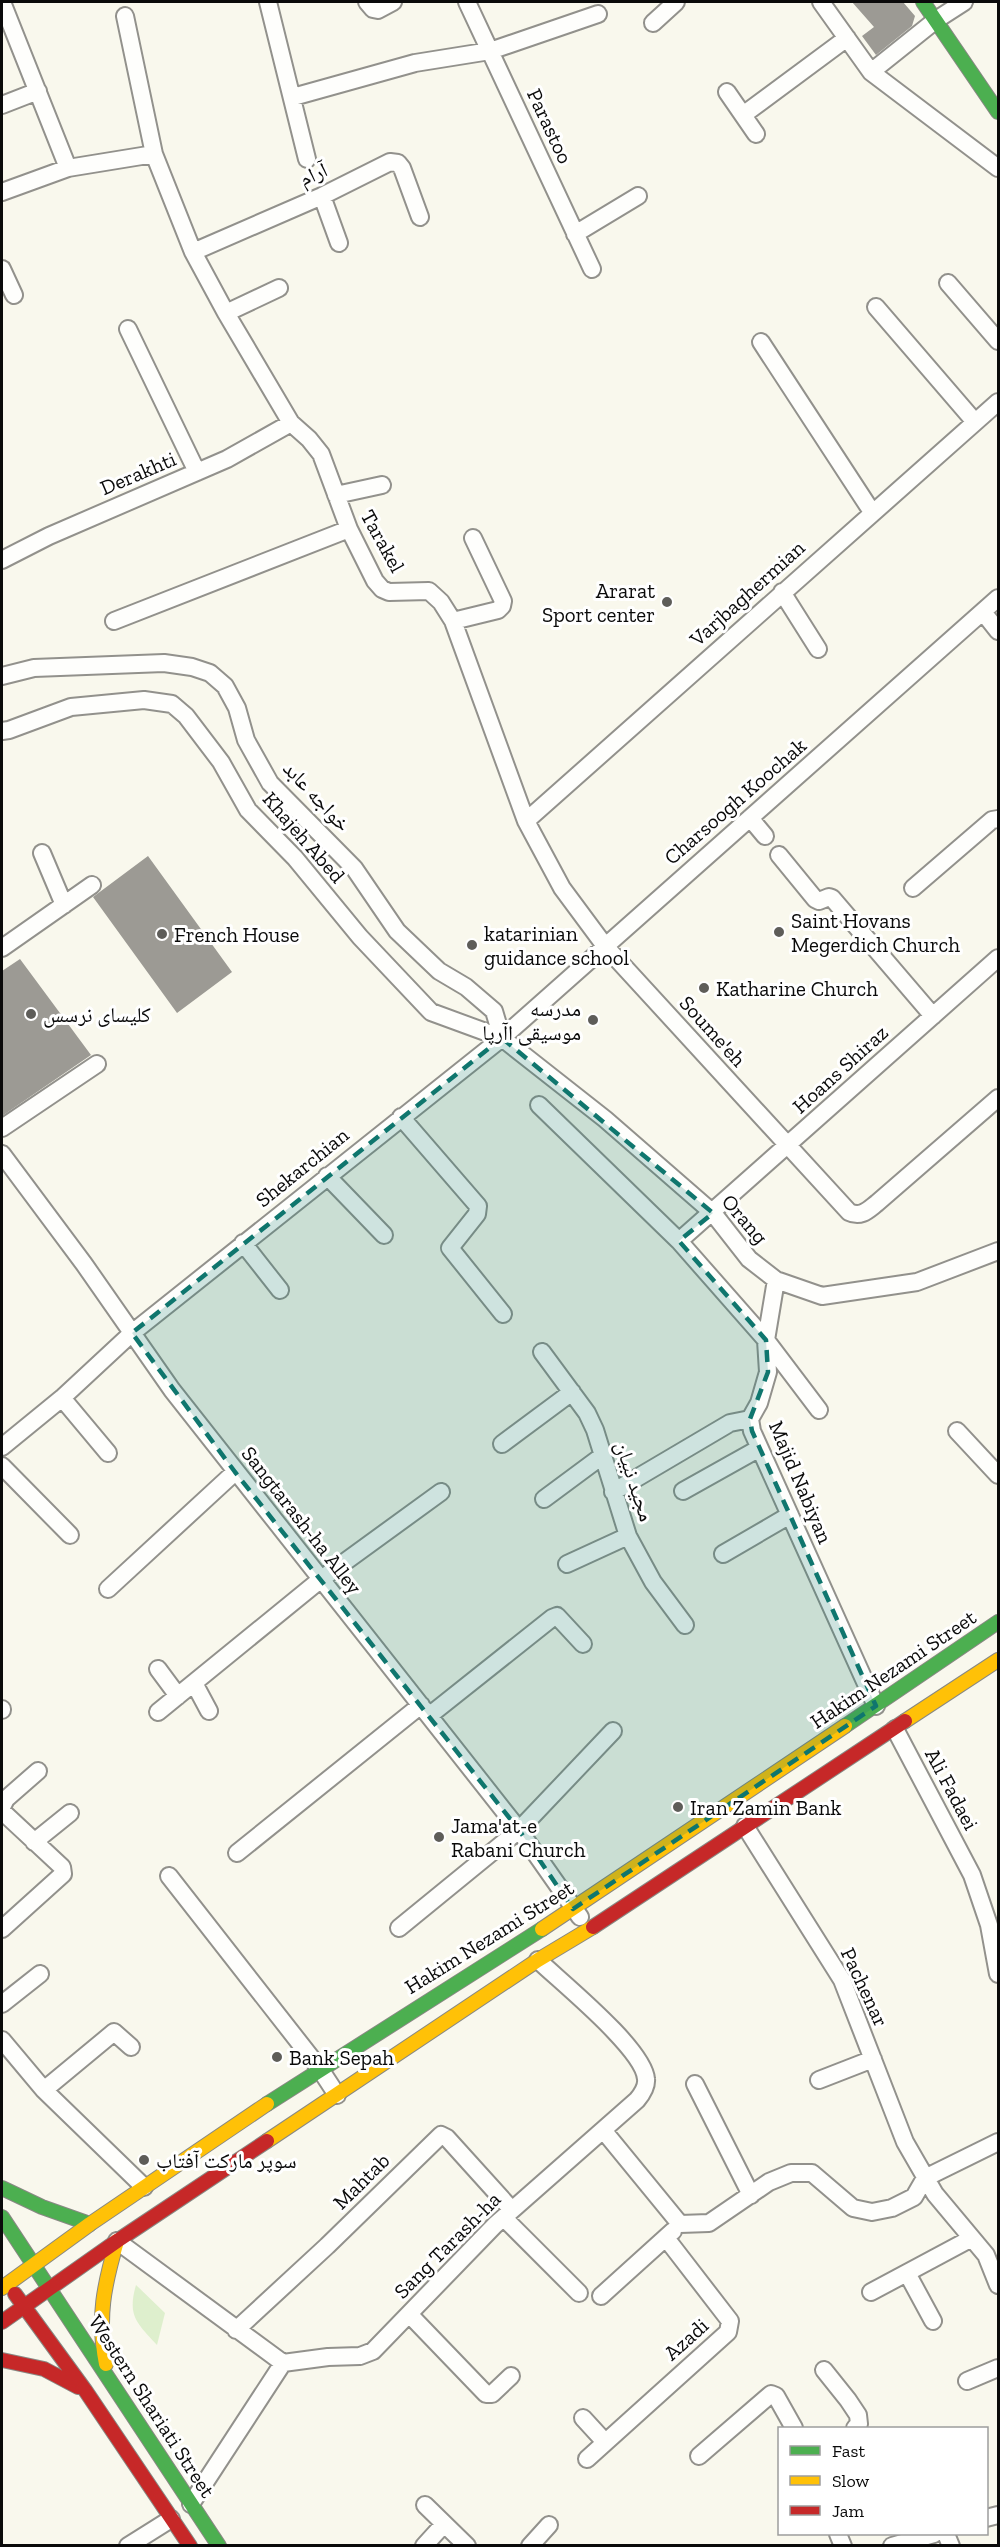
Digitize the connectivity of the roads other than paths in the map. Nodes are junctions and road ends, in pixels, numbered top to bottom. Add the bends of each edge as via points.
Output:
1 (2, 2) edge
2 (268, 2) edge
3 (367, 2) edge
4 (393, 2) edge
5 (467, 2) edge
6 (676, 2) edge
7 (821, 2) edge
8 (923, 2) edge
9 (964, 2) edge
10 (598, 14) dead end
11 (125, 16) dead end
12 (936, 20) junction
13 (653, 23) dead end
14 (847, 38) junction
15 (490, 51) junction
16 (871, 72) junction
17 (38, 91) junction
18 (727, 92) dead end
19 (292, 97) junction
20 (2, 105) edge
21 (997, 106) edge
22 (743, 115) junction
23 (756, 134) dead end
24 (154, 154) junction
25 (307, 159) dead end
26 (68, 168) junction
27 (999, 168) edge
28 (2, 192) edge
29 (321, 196) junction
30 (638, 196) dead end
31 (420, 217) dead end
32 (575, 234) junction
33 (339, 243) dead end
34 (193, 252) junction
35 (2, 269) edge
36 (592, 269) dead end
37 (948, 283) dead end
38 (279, 288) dead end
39 (14, 295) dead end
40 (876, 307) dead end
41 (226, 313) junction
42 (128, 329) dead end
43 (999, 341) edge
44 (761, 342) dead end
45 (999, 402) edge
46 (975, 422) junction
47 (291, 423) junction
48 (197, 472) junction
49 (382, 485) dead end
50 (336, 495) junction
51 (872, 512) junction
52 (349, 529) junction
53 (473, 538) dead end
54 (2, 560) edge
55 (782, 592) junction
56 (999, 598) edge
57 (983, 612) junction
58 (114, 621) dead end
59 (453, 621) junction
60 (999, 631) edge
61 (818, 649) dead end
62 (2, 676) edge
63 (2, 731) edge
64 (750, 818) junction
65 (999, 819) edge
66 (526, 821) junction
67 (765, 836) dead end
68 (42, 853) dead end
69 (779, 855) dead end
70 (92, 885) dead end
71 (913, 888) dead end
72 (64, 904) junction
73 (605, 946) junction
74 (2, 948) edge
75 (999, 958) edge
76 (933, 1016) junction
77 (502, 1038) junction
78 (97, 1064) dead end
79 (999, 1098) edge
80 (539, 1105) dead end
81 (401, 1117) junction
82 (2, 1128) edge
83 (788, 1146) junction
84 (2, 1154) edge
85 (327, 1176) junction
86 (712, 1213) junction
87 (384, 1235) dead end
88 (679, 1241) junction
89 (243, 1243) junction
90 (999, 1251) edge
91 (776, 1280) junction
92 (280, 1290) dead end
93 (503, 1314) dead end
94 (132, 1333) junction
95 (766, 1340) junction
96 (542, 1352) dead end
97 (572, 1392) junction
98 (62, 1398) junction
99 (819, 1410) dead end
100 (750, 1419) junction
101 (957, 1431) dead end
102 (501, 1444) dead end
103 (2, 1446) edge
104 (758, 1449) junction
105 (108, 1453) dead end
106 (603, 1456) junction
107 (2, 1467) edge
108 (235, 1472) junction
109 (999, 1475) edge
110 (683, 1491) dead end
111 (441, 1492) dead end
112 (614, 1492) junction
113 (544, 1499) dead end
114 (790, 1515) junction
115 (70, 1535) dead end
116 (628, 1536) junction
117 (723, 1554) dead end
118 (567, 1564) dead end
119 (320, 1580) junction
120 (108, 1589) dead end
121 (999, 1622) edge
122 (685, 1625) dead end
123 (583, 1644) dead end
124 (999, 1660) edge
125 (158, 1669) dead end
126 (194, 1683) junction
127 (178, 1696) junction
128 (876, 1706) junction
129 (425, 1710) junction
130 (209, 1711) dead end
131 (158, 1712) dead end
132 (895, 1729) junction
133 (613, 1731) dead end
134 (38, 1771) dead end
135 (70, 1813) dead end
136 (745, 1826) junction
137 (519, 1830) junction
138 (34, 1842) junction
139 (237, 1852) dead end
140 (169, 1876) dead end
141 (991, 1906) edge
142 (573, 1909) junction
143 (399, 1928) dead end
144 (2, 1929) edge
145 (590, 1929) junction
146 (538, 1960) junction
147 (998, 1971) edge
148 (40, 1974) dead end
149 (2, 2004) edge
150 (2, 2040) edge
151 (131, 2047) dead end
152 (873, 2059) junction
153 (320, 2069) junction
154 (819, 2080) dead end
155 (695, 2084) dead end
156 (44, 2090) junction
157 (337, 2094) junction
158 (603, 2130) junction
159 (999, 2142) edge
160 (925, 2178) junction
161 (144, 2187) junction
162 (2, 2188) edge
163 (751, 2195) junction
164 (508, 2214) junction
165 (2, 2217) edge
166 (90, 2224) junction
167 (680, 2224) junction
168 (666, 2238) junction
169 (972, 2238) junction
170 (117, 2241) junction
171 (34, 2265) junction
172 (907, 2273) junction
173 (4, 2282) edge
174 (999, 2286) edge
175 (50, 2290) junction
176 (871, 2292) dead end
177 (579, 2293) dead end
178 (601, 2296) dead end
179 (24, 2307) junction
180 (409, 2314) junction
181 (933, 2321) dead end
182 (2, 2322) edge
183 (236, 2330) junction
184 (2, 2360) edge
185 (283, 2363) junction
186 (999, 2368) edge
187 (824, 2370) dead end
188 (511, 2376) dead end
189 (110, 2378) junction
190 (967, 2381) dead end
191 (85, 2391) junction
192 (583, 2418) dead end
193 (793, 2427) edge
194 (856, 2427) edge
195 (605, 2442) junction
196 (699, 2456) dead end
197 (587, 2459) dead end
198 (191, 2504) junction
199 (425, 2505) dead end
200 (171, 2519) junction
201 (444, 2524) junction
202 (549, 2525) dead end
203 (930, 2535) edge
204 (894, 2545) edge
205 (128, 2546) edge
206 (190, 2546) edge
207 (219, 2546) edge
208 (424, 2546) edge
209 (467, 2546) edge
210 (530, 2546) edge

1 - 17 street
2 - 19 street
3 - 4 street via 378,10
5 - 15 street, Parastoo
6 - 13 street
7 - 14 street
8 - 12 main road
9 - 12 street
10 - 15 street
11 - 24 street, Tarakel
12 - 16 street
12 - 21 main road
14 - 16 street
14 - 22 street
15 - 19 street via 415,63
15 - 32 street, Parastoo
16 - 27 street
17 - 20 street
17 - 26 street
18 - 22 street
19 - 25 street
22 - 23 street
24 - 26 street
24 - 34 street, Tarakel
26 - 28 street
29 - 31 street, آرام via 390,162 398,163
29 - 33 street
29 - 34 street, آرام
30 - 32 street
32 - 36 street, Parastoo
34 - 41 street, Tarakel
35 - 39 street
37 - 43 street
38 - 41 street
40 - 46 street
41 - 47 street, Tarakel
42 - 48 street
44 - 51 street
45 - 46 street, Varjbaghermian
46 - 51 street, Varjbaghermian
47 - 48 street, Derakhti
47 - 50 street, Tarakel via 316,446
48 - 54 street, Derakhti
49 - 50 street
50 - 52 street, Tarakel
51 - 55 street, Varjbaghermian
52 - 58 street
52 - 59 street, Tarakel via 381,589 429,591
53 - 59 street via 502,606
55 - 61 street
55 - 66 street, Varjbaghermian
56 - 57 street, Charsoogh Koochak
57 - 60 street
57 - 64 street, Charsoogh Koochak
59 - 66 street, Tarakel
62 - 77 street, خواجه عابد via 34,668 164,663 210,673 225,686 246,740 270,783 354,868 397,931 439,971 494,1011
63 - 77 street, Khajeh Abed via 71,707 144,700 172,704 221,762 248,810 431,1012
64 - 67 street
64 - 73 street, Charsoogh Koochak
65 - 71 street via 992,820
66 - 73 street, Tarakel via 562,888
68 - 72 street
69 - 76 street via 815,899 832,898
70 - 72 street
72 - 74 street
73 - 77 street, Charsoogh Koochak
73 - 83 street, Soume'eh
75 - 76 street, Hoans Shiraz
76 - 83 street, Hoans Shiraz
77 - 81 street, Shekarchian
77 - 86 street, Orang via 605,1119
78 - 82 street
79 - 83 street, Soume'eh via 860,1215 849,1212
80 - 88 street
81 - 85 street, Shekarchian
81 - 93 street via 478,1206 477,1214 450,1248
83 - 86 street, Hoans Shiraz
84 - 94 street, Sangtarash-ha Alley
85 - 87 street
85 - 89 street, Shekarchian
86 - 88 street, Hoans Shiraz
86 - 91 street, Orang via 749,1259
88 - 95 street
89 - 92 street
89 - 94 street, Shekarchian
90 - 91 street, Orang via 917,1282 822,1296
91 - 95 street
94 - 98 street, Shekarchian
94 - 108 street, Sangtarash-ha Alley
95 - 99 street
95 - 100 street via 768,1371
96 - 97 street, مجید نبیان
97 - 102 street
97 - 106 street, مجید نبیان via 587,1413
98 - 103 street, Shekarchian
98 - 105 street
100 - 104 street, Majid Nabiyan
100 - 112 street, Majid Nabiyan via 730,1423
101 - 109 street
104 - 110 street
104 - 114 street, Majid Nabiyan
106 - 112 street, مجید نبیان
106 - 113 street
107 - 115 street
108 - 119 street, Sangtarash-ha Alley
108 - 120 street
111 - 119 street
112 - 116 street, مجید نبیان
114 - 117 street
114 - 128 street, Majid Nabiyan
116 - 118 street
116 - 122 street, مجید نبیان via 653,1582
119 - 126 street
119 - 129 street, Sangtarash-ha Alley
121 - 128 main road, Hakim Nezami Street
123 - 129 street via 556,1616
124 - 132 main road
125 - 127 street
126 - 127 street
126 - 130 street
127 - 131 street
128 - 142 main road, Hakim Nezami Street
129 - 137 street, Sangtarash-ha Alley
129 - 139 street
132 - 136 main road
132 - 141 street, Ali Fadaei
133 - 137 street
134 - 138 street via 2,1807
135 - 138 street
136 - 145 main road
136 - 152 street, Pachenar via 842,1980
137 - 142 street, Sangtarash-ha Alley
137 - 143 street
138 - 144 street via 62,1867 63,1874
140 - 153 street
141 - 147 street, Ali Fadaei
142 - 145 street, Sangtarash-ha Alley
142 - 153 main road, Hakim Nezami Street
145 - 146 main road
146 - 157 main road
146 - 158 street, Sang Tarash-ha via 621,2038 644,2070 647,2081 641,2095
148 - 149 street
150 - 156 street
151 - 156 street via 114,2032
152 - 154 street
152 - 160 street, Pachenar via 905,2142
153 - 157 street
153 - 161 main road, Hakim Nezami Street
155 - 163 street
156 - 161 street
157 - 170 main road
158 - 164 street, Sang Tarash-ha
158 - 167 street
159 - 160 street
160 - 163 street via 914,2198 872,2212 853,2208 812,2173 792,2173
160 - 169 street, Pachenar
161 - 166 main road, Hakim Nezami Street
162 - 166 main road
163 - 167 street via 709,2223
164 - 177 street
164 - 180 street, Sang Tarash-ha
164 - 183 street, Mahtab via 441,2135
165 - 171 main road, Western Shariati Street
166 - 171 main road, Hakim Nezami Street
167 - 168 street
168 - 178 street
168 - 195 street, Azadi via 731,2326
169 - 172 street
169 - 174 street, Pachenar via 986,2255
170 - 175 main road
170 - 183 street
170 - 189 main road via 102,2292 100,2336
171 - 173 main road, Hakim Nezami Street
171 - 175 main road, Western Shariati Street
172 - 176 street
172 - 181 street
173 - 179 main road
175 - 179 main road
175 - 189 main road, Western Shariati Street
179 - 182 main road
179 - 191 main road
180 - 185 street, Sang Tarash-ha via 367,2355
180 - 188 street via 486,2394 492,2394
183 - 185 street
184 - 191 main road via 44,2369
185 - 198 street
186 - 190 street
187 - 194 street via 858,2415
189 - 198 main road, Western Shariati Street
191 - 200 main road
192 - 195 street
193 - 196 street via 776,2396 771,2394
195 - 197 street, Azadi
198 - 207 main road, Western Shariati Street
199 - 201 street
200 - 205 street
200 - 206 main road
201 - 208 street
201 - 209 street
202 - 210 street
203 - 204 street

